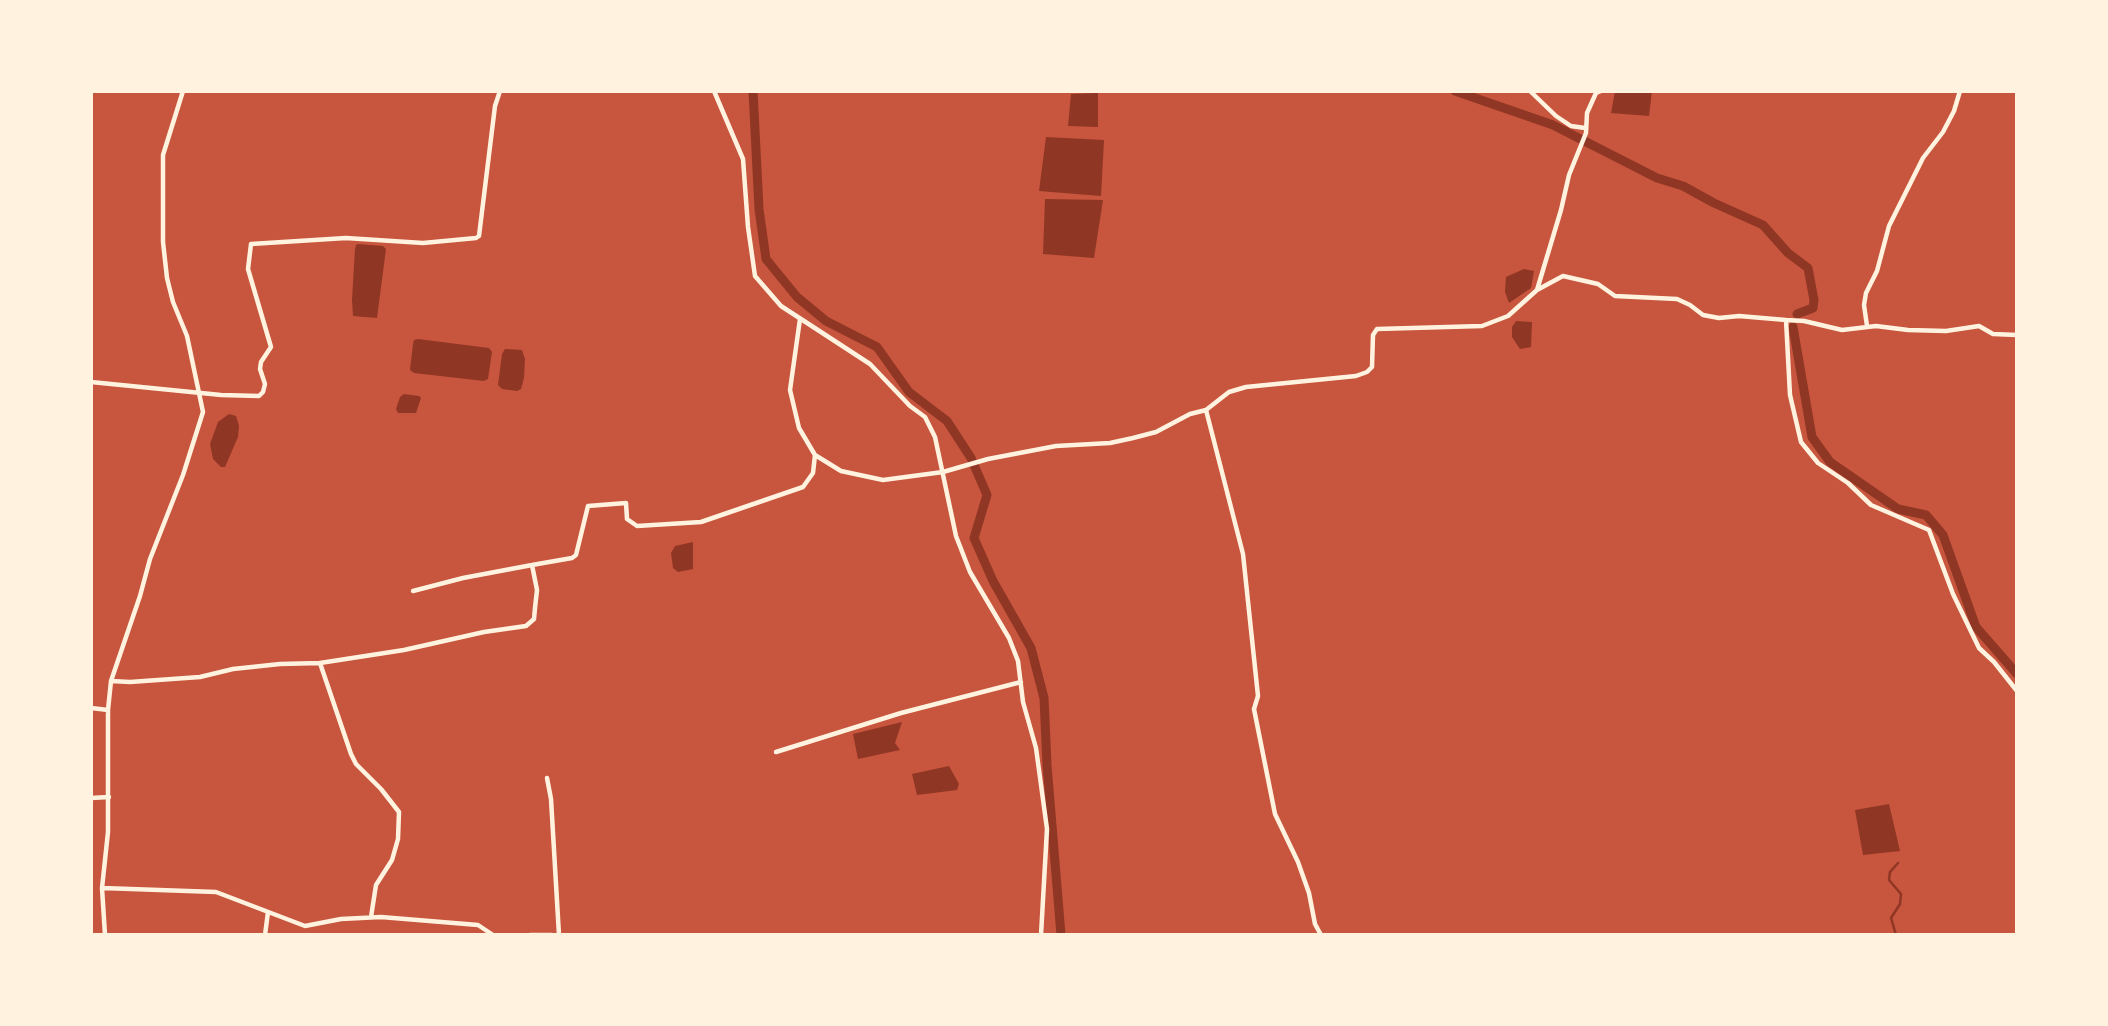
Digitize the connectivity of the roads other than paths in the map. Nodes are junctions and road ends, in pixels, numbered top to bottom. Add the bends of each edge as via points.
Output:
1 (183, 91) edge
2 (500, 91) edge
3 (714, 91) edge
4 (1530, 91) edge
5 (1601, 91) edge
6 (1960, 91) edge
7 (1585, 128) junction
8 (1537, 290) junction
9 (800, 319) junction
10 (1786, 320) junction
11 (1867, 326) junction
12 (2017, 335) edge
13 (91, 382) edge
14 (199, 392) junction
15 (1206, 410) junction
16 (815, 455) junction
17 (943, 472) junction
18 (532, 565) junction
19 (413, 591) dead end
20 (320, 663) junction
21 (111, 681) junction
22 (1020, 682) junction
23 (2017, 691) edge
24 (91, 708) edge
25 (108, 710) junction
26 (776, 752) dead end
27 (547, 778) dead end
28 (109, 797) junction
29 (91, 798) edge
30 (102, 888) junction
31 (268, 912) junction
32 (371, 917) junction
33 (105, 935) edge
34 (265, 935) edge
35 (493, 935) edge
36 (530, 935) edge
37 (552, 935) edge
38 (559, 935) edge
39 (1041, 935) edge
40 (1321, 935) edge

1 - 14 street via 163,155 163,243 167,278 187,336
2 - 14 street via 479,236 412,243 345,238 250,244 248,269 271,347 261,362 263,392 259,396
3 - 9 street via 743,159 755,276 781,306
4 - 7 street via 1556,116
5 - 7 street via 1587,113
6 - 11 street via 1943,132 1923,158 1889,226 1866,293
7 - 8 street
8 - 10 street via 1563,276 1598,284 1615,296 1677,299 1703,315
8 - 15 street via 1508,316 1482,326 1377,329 1372,367 1367,372 1245,387 1229,392
9 - 16 street via 790,390 799,428
9 - 17 street via 870,364 925,416
10 - 11 street via 1842,330
10 - 23 street via 1790,395 1801,442 1818,463 1871,505 1929,530 1979,648
11 - 12 street via 1937,331 1979,326 1993,334
13 - 14 street
14 - 21 street via 203,412 149,559
15 - 17 street via 1133,438 1056,446
15 - 40 street via 1243,554 1258,696 1254,709 1275,814 1309,893
16 - 17 street via 841,471 883,480
16 - 18 street via 813,473 803,487 701,522 636,526 627,519 626,503 587,506 576,555
17 - 22 street via 956,536 970,572 1009,638
18 - 19 street
18 - 20 street via 536,608 534,619 526,626
20 - 21 street via 233,669 158,681
20 - 32 street via 356,764 399,811 398,839 392,860 376,885
21 - 25 street
22 - 26 street
22 - 39 street via 1036,748 1046,829
24 - 25 street
25 - 28 street
27 - 38 street
28 - 29 street
28 - 30 street
30 - 31 street via 216,892
30 - 33 street
31 - 32 street via 305,926
31 - 34 street
32 - 35 street via 478,925
36 - 37 street

